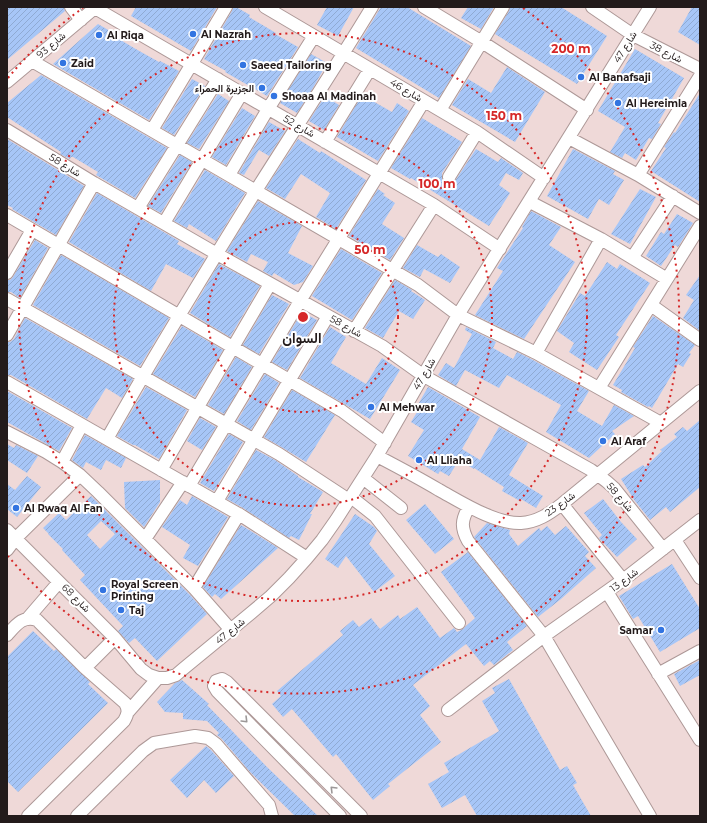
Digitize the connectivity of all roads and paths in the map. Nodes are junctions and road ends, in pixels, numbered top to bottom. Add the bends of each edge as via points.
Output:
1 (71, 7) edge
2 (95, 7) edge
3 (226, 7) edge
4 (265, 7) edge
5 (372, 7) edge
6 (424, 7) edge
7 (503, 7) edge
8 (592, 7) edge
9 (650, 7) edge
10 (81, 20) junction
11 (633, 35) junction
12 (314, 36) junction
13 (482, 42) junction
14 (344, 54) junction
15 (32, 61) junction
16 (191, 64) junction
17 (370, 69) junction
18 (700, 69) edge
19 (700, 76) edge
20 (218, 79) junction
21 (7, 82) edge
22 (242, 93) junction
23 (424, 101) junction
24 (268, 108) junction
25 (440, 110) junction
26 (587, 110) junction
27 (298, 126) junction
28 (7, 130) edge
29 (152, 130) junction
30 (477, 132) junction
31 (569, 138) junction
32 (325, 142) junction
33 (177, 145) junction
34 (202, 160) junction
35 (380, 173) junction
36 (638, 174) junction
37 (230, 175) junction
38 (449, 177) dead end
39 (544, 178) junction
40 (94, 183) junction
41 (256, 191) junction
42 (673, 196) junction
43 (530, 202) junction
44 (434, 205) junction
45 (138, 208) junction
46 (700, 213) edge
47 (7, 215) edge
48 (164, 223) junction
49 (700, 226) edge
50 (32, 230) junction
51 (339, 239) junction
52 (601, 239) junction
53 (58, 245) junction
54 (500, 249) junction
55 (217, 254) junction
56 (632, 258) junction
57 (393, 270) junction
58 (7, 273) edge
59 (667, 279) junction
60 (270, 284) junction
61 (7, 299) edge
62 (300, 301) junction
63 (651, 305) junction
64 (22, 308) junction
65 (179, 315) junction
66 (458, 315) junction
67 (328, 316) junction
68 (354, 331) junction
69 (7, 335) edge
70 (700, 340) edge
71 (233, 347) junction
72 (536, 353) junction
73 (262, 364) junction
74 (142, 376) junction
75 (424, 376) junction
76 (290, 380) junction
77 (7, 382) edge
78 (599, 388) junction
79 (700, 391) edge
80 (198, 408) junction
81 (660, 423) junction
82 (226, 424) junction
83 (82, 425) junction
84 (7, 432) edge
85 (107, 439) junction
86 (254, 440) junction
87 (385, 442) junction
88 (377, 456) junction
89 (62, 462) junction
90 (161, 470) junction
91 (80, 475) junction
92 (598, 475) junction
93 (363, 478) junction
94 (186, 484) junction
95 (350, 499) junction
96 (217, 501) junction
97 (562, 504) junction
98 (469, 507) junction
99 (401, 508) dead end
100 (239, 514) junction
101 (700, 520) edge
102 (11, 534) edge
103 (145, 539) junction
104 (674, 540) junction
105 (663, 549) junction
106 (7, 550) edge
107 (307, 558) junction
108 (700, 578) edge
109 (623, 580) junction
110 (60, 582) junction
111 (194, 588) junction
112 (608, 592) junction
113 (28, 618) junction
114 (459, 623) dead end
115 (231, 630) junction
116 (7, 635) edge
117 (544, 636) junction
118 (115, 638) junction
119 (700, 651) edge
120 (85, 668) junction
121 (658, 674) junction
122 (158, 678) junction
123 (236, 692) junction
124 (227, 702) junction
125 (448, 710) dead end
126 (128, 712) junction
127 (700, 740) edge
128 (28, 816) edge
129 (77, 816) edge
130 (272, 816) edge
131 (340, 816) edge
132 (361, 816) edge
133 (650, 816) edge

1 - 10 street
2 - 10 street, شارع 93
2 - 16 street, شارع 52
3 - 16 street
4 - 12 street, شارع 46
5 - 14 street
6 - 13 street
7 - 13 street
8 - 11 street, شارع 38
9 - 11 street, شارع 47
10 - 15 street, شارع 93
11 - 18 street, شارع 38
11 - 26 street, شارع 47
12 - 14 street, شارع 46
12 - 24 street
13 - 25 street
13 - 26 street
14 - 17 street, شارع 46
14 - 27 street
15 - 21 street, شارع 93
15 - 29 street
16 - 20 street, شارع 52
16 - 29 street
17 - 23 street, شارع 46
17 - 32 street
19 - 36 street
20 - 22 street, شارع 52
20 - 33 street
22 - 24 street, شارع 52
22 - 34 street
23 - 25 street, شارع 46
23 - 35 street
24 - 27 street, شارع 52
24 - 37 street
25 - 30 street, شارع 46
26 - 31 street, شارع 47
27 - 32 street, شارع 52
27 - 41 street
28 - 40 street, شارع 58
29 - 33 street
30 - 38 street
30 - 39 street, شارع 46
31 - 36 street
31 - 39 street, شارع 47
32 - 35 street, شارع 52
33 - 34 street
33 - 45 street
34 - 37 street
34 - 48 street
35 - 44 street, شارع 52
35 - 51 street
36 - 42 street
37 - 41 street
39 - 43 street, شارع 47
40 - 45 street, شارع 58
40 - 53 street
41 - 51 street
41 - 55 street
42 - 46 street
42 - 56 street
43 - 52 street
43 - 54 street, شارع 47
44 - 54 street, شارع 52
44 - 57 street
45 - 48 street, شارع 58
47 - 50 street
48 - 55 street, شارع 58
49 - 59 street
50 - 53 street
50 - 58 street
51 - 57 street
51 - 62 street
52 - 56 street
52 - 72 street
53 - 64 street
53 - 65 street
54 - 66 street, شارع 47
55 - 60 street, شارع 58
55 - 65 street
56 - 59 street
57 - 66 street
57 - 68 street
59 - 63 street
60 - 62 street, شارع 58
60 - 71 street
61 - 64 street
62 - 67 street, شارع 58
62 - 73 street
63 - 70 street
63 - 78 street
64 - 69 street
64 - 74 street
65 - 71 street
65 - 74 street
66 - 72 street
66 - 75 street, شارع 47
67 - 68 street, شارع 58
67 - 76 street
68 - 75 street, شارع 58 via 382,346
71 - 73 street
71 - 80 street
72 - 78 street
73 - 76 street
73 - 82 street
74 - 80 street
74 - 85 street
75 - 87 street, شارع 47
75 - 92 street, شارع 58
76 - 86 street
76 - 87 street via 342,411
77 - 83 street
78 - 81 street
79 - 81 street, شارع 23
80 - 82 street
80 - 90 street
81 - 92 street, شارع 23
82 - 86 street
82 - 94 street
83 - 85 street
83 - 89 street
84 - 89 street
85 - 90 street
86 - 95 street
86 - 96 street
87 - 88 street, شارع 47
88 - 93 street, شارع 47
88 - 98 street, شارع 23
89 - 91 street
90 - 94 street
91 - 102 street
91 - 103 street
92 - 97 street, شارع 23
92 - 105 street, شارع 58 via 614,488
93 - 95 street, شارع 47
93 - 99 street
94 - 96 street
94 - 103 street
95 - 107 street, شارع 47
95 - 114 street via 375,516
96 - 100 street
97 - 98 street, شارع 23 via 540,519 520,523 500,520
97 - 109 street
98 - 117 street via 463,520 464,535
100 - 107 street
100 - 111 street
101 - 104 street, شارع 13
102 - 106 street
102 - 110 street, شارع 68
103 - 111 street
104 - 105 street, شارع 13
104 - 108 street
105 - 109 street, شارع 13
107 - 115 street, شارع 47 via 271,596
109 - 112 street, شارع 13
110 - 113 street
110 - 118 street, شارع 68
111 - 115 street
112 - 117 street, شارع 13
112 - 121 street
113 - 116 street
113 - 120 street via 37,620
115 - 122 street, شارع 47 via 176,675
117 - 125 street, شارع 13
117 - 133 street
118 - 120 street
118 - 122 street, شارع 68 via 141,669
119 - 121 street
120 - 126 street via 125,703
121 - 127 street
122 - 126 street
123 - 124 street
123 - 124 street via 224,680 216,681 215,689
132 -> 123 street
124 -> 131 street
126 - 128 street via 124,721
129 - 130 street via 154,743 195,736 208,738 216,744 269,805

